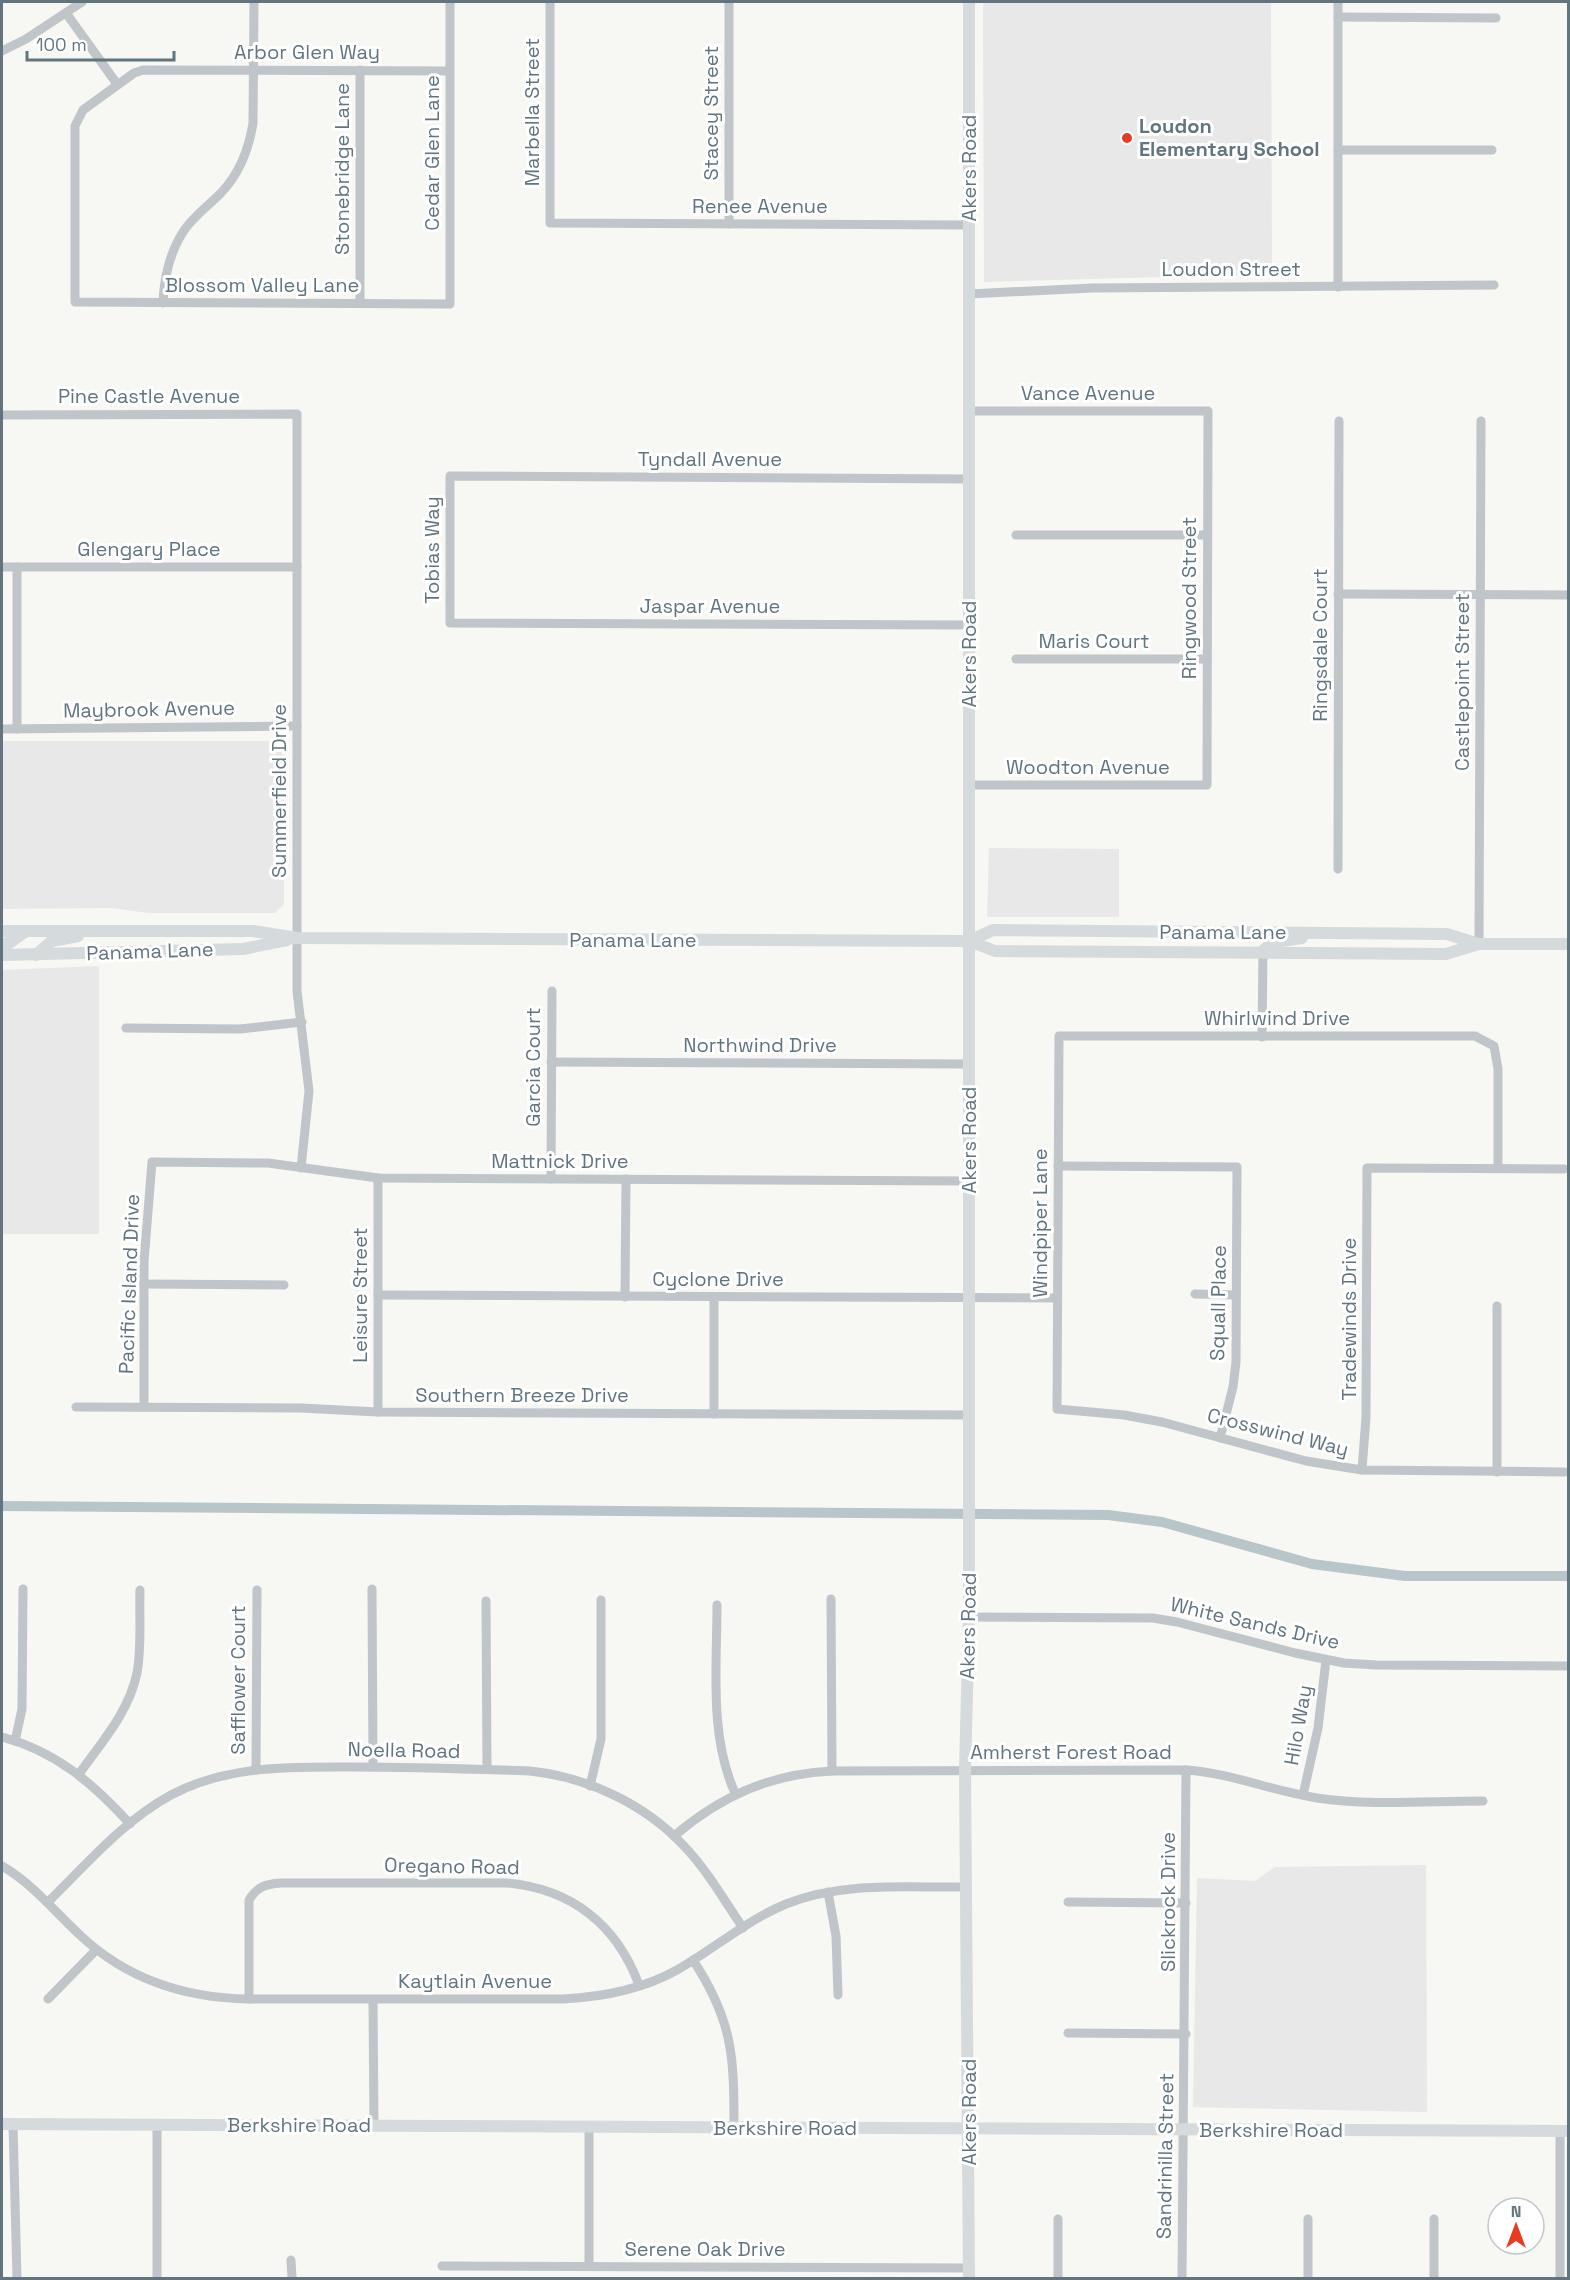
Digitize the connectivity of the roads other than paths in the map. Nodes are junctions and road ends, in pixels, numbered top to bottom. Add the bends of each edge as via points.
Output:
1 (82, 2) edge
2 (254, 2) edge
3 (450, 2) edge
4 (550, 2) edge
5 (729, 2) edge
6 (969, 2) edge
7 (1338, 2) edge
8 (66, 13) junction
9 (1338, 17) junction
10 (1496, 18) dead end
11 (2, 51) edge
12 (254, 70) junction
13 (360, 70) junction
14 (450, 71) junction
15 (117, 84) junction
16 (1338, 150) junction
17 (1492, 150) dead end
18 (550, 223) joint
19 (729, 224) junction
20 (969, 225) junction
21 (1494, 285) dead end
22 (1338, 286) junction
23 (969, 294) junction
24 (75, 302) joint
25 (163, 303) junction
26 (360, 303) junction
27 (450, 304) joint
28 (969, 411) junction
29 (1208, 411) joint
30 (297, 414) joint
31 (2, 415) edge
32 (1339, 421) dead end
33 (1481, 421) dead end
34 (450, 476) joint
35 (969, 479) junction
36 (1016, 536) dead end
37 (1208, 536) junction
38 (2, 567) edge
39 (17, 567) junction
40 (297, 567) junction
41 (1338, 594) junction
42 (1480, 595) junction
43 (1569, 595) edge
44 (450, 623) joint
45 (969, 626) junction
46 (1016, 659) dead end
47 (1208, 659) junction
48 (297, 726) junction
49 (2, 729) edge
50 (16, 729) junction
51 (969, 785) junction
52 (1208, 785) joint
53 (1338, 869) dead end
54 (115, 930) junction
55 (2, 931) edge
56 (27, 931) junction
57 (1344, 932) junction
58 (297, 938) junction
59 (969, 941) junction
60 (2, 944) edge
61 (1479, 944) junction
62 (1569, 944) edge
63 (1263, 951) junction
64 (2, 955) edge
65 (36, 955) junction
66 (552, 991) dead end
67 (302, 1022) junction
68 (126, 1028) dead end
69 (1059, 1036) joint
70 (1262, 1037) junction
71 (551, 1062) junction
72 (969, 1064) junction
73 (152, 1162) joint
74 (1058, 1166) junction
75 (301, 1168) junction
76 (1498, 1168) junction
77 (1564, 1169) dead end
78 (378, 1178) junction
79 (551, 1179) junction
80 (626, 1179) junction
81 (969, 1181) junction
82 (144, 1284) junction
83 (284, 1285) dead end
84 (1195, 1294) dead end
85 (378, 1295) junction
86 (1236, 1295) junction
87 (625, 1297) junction
88 (714, 1297) junction
89 (969, 1298) junction
90 (1058, 1298) junction
91 (1497, 1306) dead end
92 (76, 1407) dead end
93 (144, 1407) junction
94 (1057, 1409) joint
95 (378, 1412) junction
96 (714, 1414) junction
97 (969, 1415) junction
98 (1220, 1437) junction
99 (1362, 1470) junction
100 (1497, 1472) junction
101 (1564, 1472) dead end
102 (23, 1589) dead end
103 (372, 1589) dead end
104 (140, 1590) dead end
105 (257, 1590) dead end
106 (831, 1599) dead end
107 (601, 1600) dead end
108 (486, 1601) dead end
109 (717, 1605) dead end
110 (969, 1617) junction
111 (1326, 1660) junction
112 (1569, 1666) edge
113 (2, 1737) edge
114 (15, 1741) junction
115 (373, 1767) junction
116 (487, 1769) junction
117 (256, 1770) junction
118 (965, 1770) junction
119 (1186, 1770) junction
120 (832, 1771) junction
121 (79, 1773) junction
122 (590, 1786) junction
123 (735, 1794) junction
124 (1303, 1795) junction
125 (1483, 1801) dead end
126 (130, 1824) junction
127 (674, 1836) junction
128 (2, 1866) edge
129 (966, 1887) junction
130 (828, 1892) junction
131 (48, 1902) junction
132 (1068, 1902) dead end
133 (1186, 1903) junction
134 (743, 1928) junction
135 (96, 1950) junction
136 (693, 1960) junction
137 (639, 1985) junction
138 (838, 1995) dead end
139 (48, 1999) dead end
140 (249, 1999) junction
141 (373, 2000) junction
142 (1068, 2033) dead end
143 (1186, 2034) junction
144 (7, 2124) edge
145 (157, 2125) junction
146 (374, 2126) junction
147 (589, 2127) junction
148 (734, 2127) junction
149 (969, 2128) junction
150 (1182, 2130) junction
151 (1564, 2131) edge
152 (1058, 2219) dead end
153 (1308, 2219) dead end
154 (1434, 2219) dead end
155 (291, 2260) dead end
156 (442, 2266) dead end
157 (589, 2266) junction
158 (695, 2267) junction
159 (969, 2273) edge
160 (17, 2278) edge
161 (157, 2278) edge
162 (292, 2278) edge
163 (695, 2278) edge
164 (1058, 2278) edge
165 (1182, 2278) edge
166 (1308, 2278) edge
167 (1434, 2278) edge
168 (1560, 2278) edge

1 - 8 street
2 - 12 street
3 - 14 street, Cedar Glen Lane
4 - 18 street, Marbella Street
5 - 19 street, Stacey Street
6 - 20 street, Akers Road
7 - 9 street
8 - 11 street
8 - 15 street
9 - 10 street
9 - 16 street
12 - 13 street, Arbor Glen Way
12 - 15 street, Arbor Glen Way via 143,69
12 - 25 street via 253,123 245,156 231,180 196,216 177,243 166,272
13 - 14 street, Arbor Glen Way
13 - 26 street, Stonebridge Lane
14 - 27 street, Cedar Glen Lane
15 - 24 street, Arbor Glen Way via 83,110 75,126
16 - 17 street
16 - 22 street
18 - 19 street, Renee Avenue
19 - 20 street, Renee Avenue
20 - 23 street, Akers Road
21 - 22 street, Loudon Street
22 - 23 street, Loudon Street via 1092,288
23 - 28 street, Akers Road
24 - 25 street, Blossom Valley Lane
25 - 26 street, Blossom Valley Lane
26 - 27 street, Blossom Valley Lane
28 - 29 street, Vance Avenue
28 - 35 street, Akers Road
29 - 37 street, Ringwood Street
30 - 31 street, Pine Castle Avenue
30 - 40 street, Summerfield Drive
32 - 41 street, Ringsdale Court
33 - 42 street, Castlepoint Street
34 - 35 street, Tyndall Avenue
34 - 44 street, Tobias Way
35 - 45 street, Akers Road
36 - 37 street
37 - 47 street, Ringwood Street
38 - 39 street, Glengary Place
39 - 40 street, Glengary Place
39 - 50 street
40 - 48 street, Summerfield Drive
41 - 42 street
41 - 53 street, Ringsdale Court
42 - 43 street
42 - 61 street, Castlepoint Street
44 - 45 street, Jaspar Avenue
45 - 51 street, Akers Road
46 - 47 street, Maris Court
47 - 52 street, Ringwood Street
48 - 50 street, Maybrook Avenue
48 - 58 street, Summerfield Drive
49 - 50 street, Maybrook Avenue
51 - 52 street, Woodton Avenue
51 - 59 street, Akers Road
54 - 56 street, Panama Lane
54 - 58 street, Panama Lane via 254,931
54 - 65 street via 52,941
55 - 56 street, Panama Lane
56 - 60 street
57 - 59 street, Panama Lane via 993,930
57 - 61 street, Panama Lane via 1447,934
57 - 63 street via 1273,942
58 - 59 street, Panama Lane
58 - 65 street, Panama Lane via 243,949
58 - 67 street, Summerfield Drive via 297,991
59 - 63 street, Panama Lane via 995,951
59 - 72 street, Akers Road
61 - 62 street, Panama Lane
61 - 63 street, Panama Lane via 1446,954
63 - 70 street
64 - 65 street, Panama Lane
66 - 71 street, Garcia Court
67 - 68 street via 251,1028
67 - 75 street, Summerfield Drive via 309,1091
69 - 70 street, Whirlwind Drive
69 - 74 street, Windpiper Lane
70 - 76 street, Whirlwind Drive via 1474,1036 1494,1046 1498,1069
71 - 72 street, Northwind Drive
71 - 79 street, Garcia Court
72 - 81 street, Akers Road
73 - 75 street, Mattnick Drive via 268,1162
73 - 82 street, Pacific Island Drive
74 - 86 street, Squall Place via 1237,1167
74 - 90 street, Windpiper Lane
75 - 78 street, Mattnick Drive
76 - 77 street
76 - 99 street, Tradewinds Drive via 1367,1168 1366,1417
78 - 79 street, Mattnick Drive
78 - 85 street, Leisure Street
79 - 80 street, Mattnick Drive
80 - 81 street, Mattnick Drive
80 - 87 street
81 - 89 street, Akers Road
82 - 83 street
82 - 93 street, Pacific Island Drive
84 - 86 street
85 - 87 street, Cyclone Drive
85 - 95 street, Leisure Street
86 - 98 street, Squall Place via 1233,1387
87 - 88 street, Cyclone Drive
88 - 89 street, Cyclone Drive
88 - 96 street
89 - 90 street, Cyclone Drive
89 - 97 street, Akers Road
90 - 94 street, Windpiper Lane
91 - 100 street
92 - 93 street, Southern Breeze Drive
93 - 95 street, Southern Breeze Drive
94 - 98 street, Crosswind Way via 1124,1415
95 - 96 street, Southern Breeze Drive
96 - 97 street, Southern Breeze Drive
97 - 110 street, Akers Road
98 - 99 street, Crosswind Way via 1306,1461
99 - 100 street, Crosswind Way
100 - 101 street, Crosswind Way
102 - 114 street via 22,1709
103 - 115 street
104 - 121 street via 139,1656 130,1695
105 - 117 street, Safflower Court
106 - 120 street
107 - 122 street via 602,1739
108 - 116 street
109 - 123 street via 718,1739
110 - 111 street, White Sands Drive via 1153,1618
110 - 118 street, Akers Road
111 - 112 street, White Sands Drive via 1376,1665
111 - 124 street, Hilo Way via 1318,1728
113 - 114 street
114 - 121 street
115 - 116 street, Noella Road
115 - 117 street, Noella Road
116 - 122 street, Noella Road via 550,1773
117 - 126 street, Noella Road via 192,1785
118 - 119 street, Amherst Forest Road
118 - 120 street, Amherst Forest Road
118 - 129 street, Akers Road
119 - 124 street, Amherst Forest Road via 1226,1775
119 - 133 street, Slickrock Drive
120 - 123 street, Amherst Forest Road via 788,1775
121 - 126 street
122 - 127 street, Noella Road via 638,1808
123 - 127 street, Amherst Forest Road via 696,1817
124 - 125 street, Amherst Forest Road via 1339,1800
126 - 131 street, Noella Road
127 - 134 street, Noella Road via 698,1862
128 - 131 street, Kaytlain Avenue
129 - 130 street, Kaytlain Avenue
129 - 149 street, Akers Road
130 - 134 street, Kaytlain Avenue via 786,1904
130 - 138 street via 836,1936
131 - 135 street, Kaytlain Avenue
132 - 133 street
133 - 143 street, Slickrock Drive
134 - 136 street, Kaytlain Avenue
135 - 139 street
135 - 140 street, Kaytlain Avenue via 134,1974 174,1990 220,1999
136 - 137 street, Kaytlain Avenue
136 - 148 street via 717,2000 730,2038
137 - 140 street, Oregano Road via 628,1957 607,1927 576,1903 543,1888 507,1883 281,1883 256,1889 249,1900
137 - 141 street, Kaytlain Avenue via 578,1998
140 - 141 street, Kaytlain Avenue
141 - 146 street
142 - 143 street
143 - 150 street, Sandrinilla Street
144 - 145 street, Berkshire Road
144 - 160 street
145 - 146 street, Berkshire Road
145 - 161 street
146 - 147 street, Berkshire Road
147 - 148 street, Berkshire Road
147 - 157 street
148 - 149 street, Berkshire Road
149 - 150 street, Berkshire Road
149 - 159 street, Akers Road
150 - 151 street, Berkshire Road
150 - 165 street, Sandrinilla Street
151 - 168 street
152 - 164 street
153 - 166 street
154 - 167 street
155 - 162 street
156 - 157 street, Serene Oak Drive
157 - 158 street, Serene Oak Drive
158 - 159 street, Serene Oak Drive
158 - 163 street

